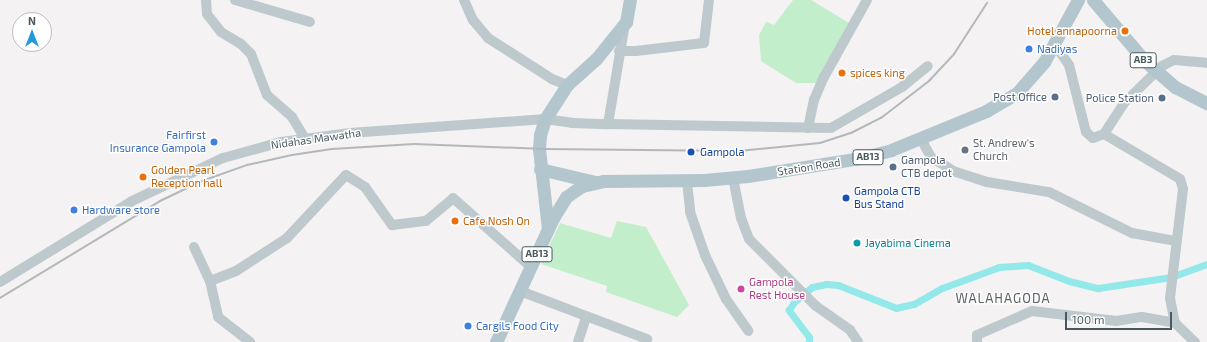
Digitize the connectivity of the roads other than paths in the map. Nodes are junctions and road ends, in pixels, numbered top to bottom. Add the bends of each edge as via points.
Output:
1 (206, 0) edge
2 (235, 0) edge
3 (464, 0) edge
4 (630, 0) edge
5 (709, 0) edge
6 (867, 0) edge
7 (1078, 0) edge
8 (1093, 0) edge
9 (310, 22) dead end
10 (626, 22) junction
11 (1055, 45) junction
12 (619, 51) junction
13 (1207, 63) edge
14 (928, 66) dead end
15 (1156, 71) junction
16 (567, 85) junction
17 (1207, 103) edge
18 (545, 118) junction
19 (608, 124) junction
20 (808, 128) junction
21 (1104, 134) junction
22 (304, 139) junction
23 (921, 139) junction
24 (540, 169) junction
25 (733, 178) junction
26 (687, 181) junction
27 (595, 182) junction
28 (548, 229) junction
29 (1176, 241) junction
30 (194, 247) dead end
31 (531, 266) junction
32 (210, 281) junction
33 (0, 282) edge
34 (520, 291) junction
35 (586, 317) junction
36 (1175, 323) junction
37 (748, 331) dead end
38 (647, 339) dead end
39 (250, 342) edge
40 (496, 342) edge
41 (578, 342) edge
42 (858, 342) edge
43 (977, 342) edge
44 (1195, 342) edge

1 - 22 street via 207,14 221,32 241,44 250,54 267,95 292,117
2 - 9 street
3 - 16 street via 474,20 488,38 552,79
4 - 10 main road
5 - 12 street via 704,43
6 - 20 street via 836,53 818,91
7 - 11 main road, Station Road / AB13
8 - 15 main road, AB3 via 1137,53
10 - 12 street
10 - 16 main road via 596,59
11 - 21 street via 1069,65 1086,132 1093,138
11 - 23 main road, Station Road / AB13 via 1035,75 1010,99
12 - 19 street
13 - 15 street via 1174,60
14 - 20 street, Nidahas Mawatha via 902,87 843,123 831,128
15 - 17 main road, AB3 via 1175,87
15 - 21 street via 1125,102
16 - 18 main road
18 - 19 street, Nidahas Mawatha via 572,123
18 - 22 street, Nidahas Mawatha
18 - 24 main road via 540,135
19 - 20 street, Nidahas Mawatha
21 - 29 street via 1174,173 1180,179 1183,189
22 - 33 street, Nidahas Mawatha via 281,142 223,158 132,201
23 - 25 main road, Station Road / AB13 via 872,156
23 - 29 street via 931,156 953,171 987,182 1049,192 1132,233
24 - 27 main road
24 - 28 main road
25 - 26 main road, Station Road / AB13
25 - 42 street via 741,218 749,239 814,303 850,330
26 - 27 main road, Station Road / AB13
26 - 37 street via 690,212 705,255 726,298
27 - 28 main road, AB13 via 582,186 566,198
28 - 31 main road, AB13
29 - 36 street via 1170,298
30 - 32 street
31 - 32 street via 453,198 426,221 392,225 365,187 346,175 287,238 236,271
31 - 34 main road, AB13
32 - 39 street via 218,317
34 - 35 street
34 - 40 main road, AB13
35 - 38 street
35 - 41 street
36 - 43 street via 1142,317 1116,321 1032,312 977,335
36 - 44 street

